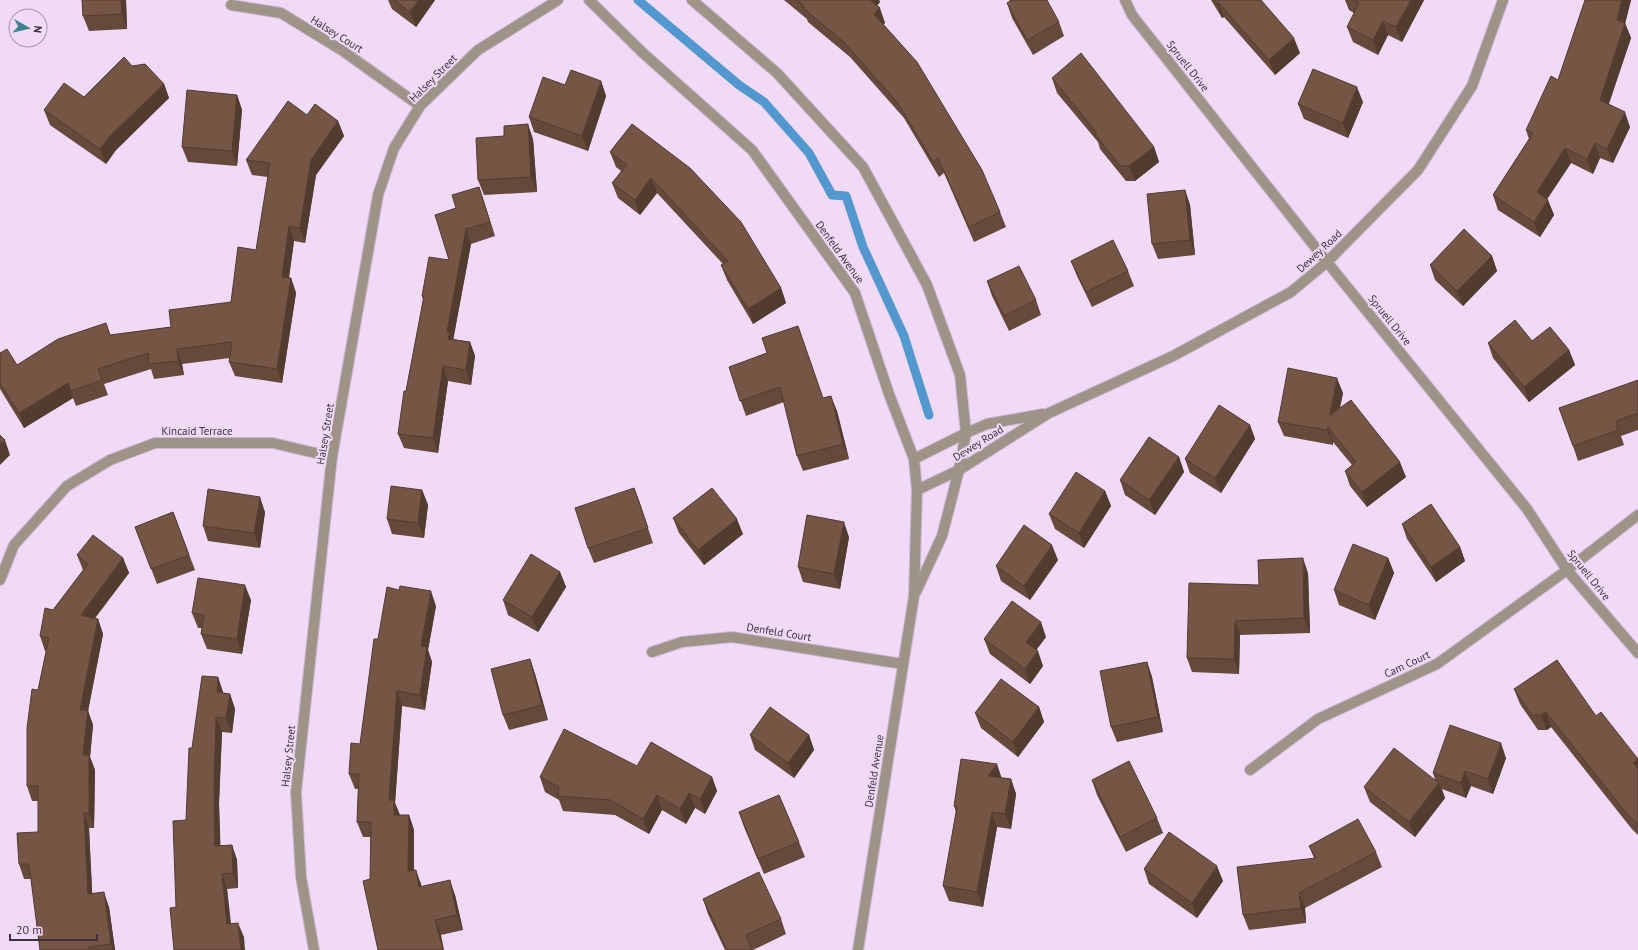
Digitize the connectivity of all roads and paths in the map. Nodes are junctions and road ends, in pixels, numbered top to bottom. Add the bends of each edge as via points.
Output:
1 (558, 0) edge
2 (589, 0) edge
3 (692, 0) edge
4 (1125, 0) edge
5 (1503, 0) edge
6 (231, 5) dead end
7 (420, 106) junction
8 (1327, 262) junction
9 (1049, 413) junction
10 (966, 433) junction
11 (332, 457) junction
12 (914, 459) junction
13 (959, 470) junction
14 (917, 490) junction
15 (1638, 515) edge
16 (1567, 570) junction
17 (0, 580) edge
18 (914, 596) junction
19 (652, 652) dead end
20 (1638, 653) edge
21 (902, 664) junction
22 (1250, 770) dead end
23 (314, 950) edge
24 (858, 950) edge

1 - 7 street, Halsey Street via 478,50
2 - 12 street, Denfeld Avenue via 752,150 855,293 888,394
3 - 10 street, Denfeld Avenue via 777,73 863,167 927,285 960,376
4 - 8 street, Spruell Drive via 1132,15
5 - 8 street, Dewey Road via 1472,86 1418,170
6 - 7 street, Halsey Court via 280,13 343,51
7 - 11 street, Halsey Street via 394,148 378,195
8 - 9 street, Dewey Road via 1291,292 1173,356
8 - 16 street, Spruell Drive via 1527,509
9 - 10 street, Dewey Road via 987,424
9 - 13 street, Dewey Road
10 - 12 street, Dewey Road
10 - 13 street, Denfeld Avenue
11 - 17 street, Kincaid Terrace via 273,443 155,443 110,460 67,486 14,545
11 - 23 street, Halsey Street via 296,792 301,877
12 - 14 street, Denfeld Avenue
13 - 14 street, Dewey Road
13 - 18 street, Denfeld Avenue via 942,536
14 - 18 street, Denfeld Avenue
15 - 16 street, Cam Court
16 - 20 street, Spruell Drive
16 - 22 street, Cam Court via 1437,664 1318,719
18 - 21 street, Denfeld Avenue
19 - 21 street, Denfeld Court via 682,642 732,637
21 - 24 street, Denfeld Avenue

